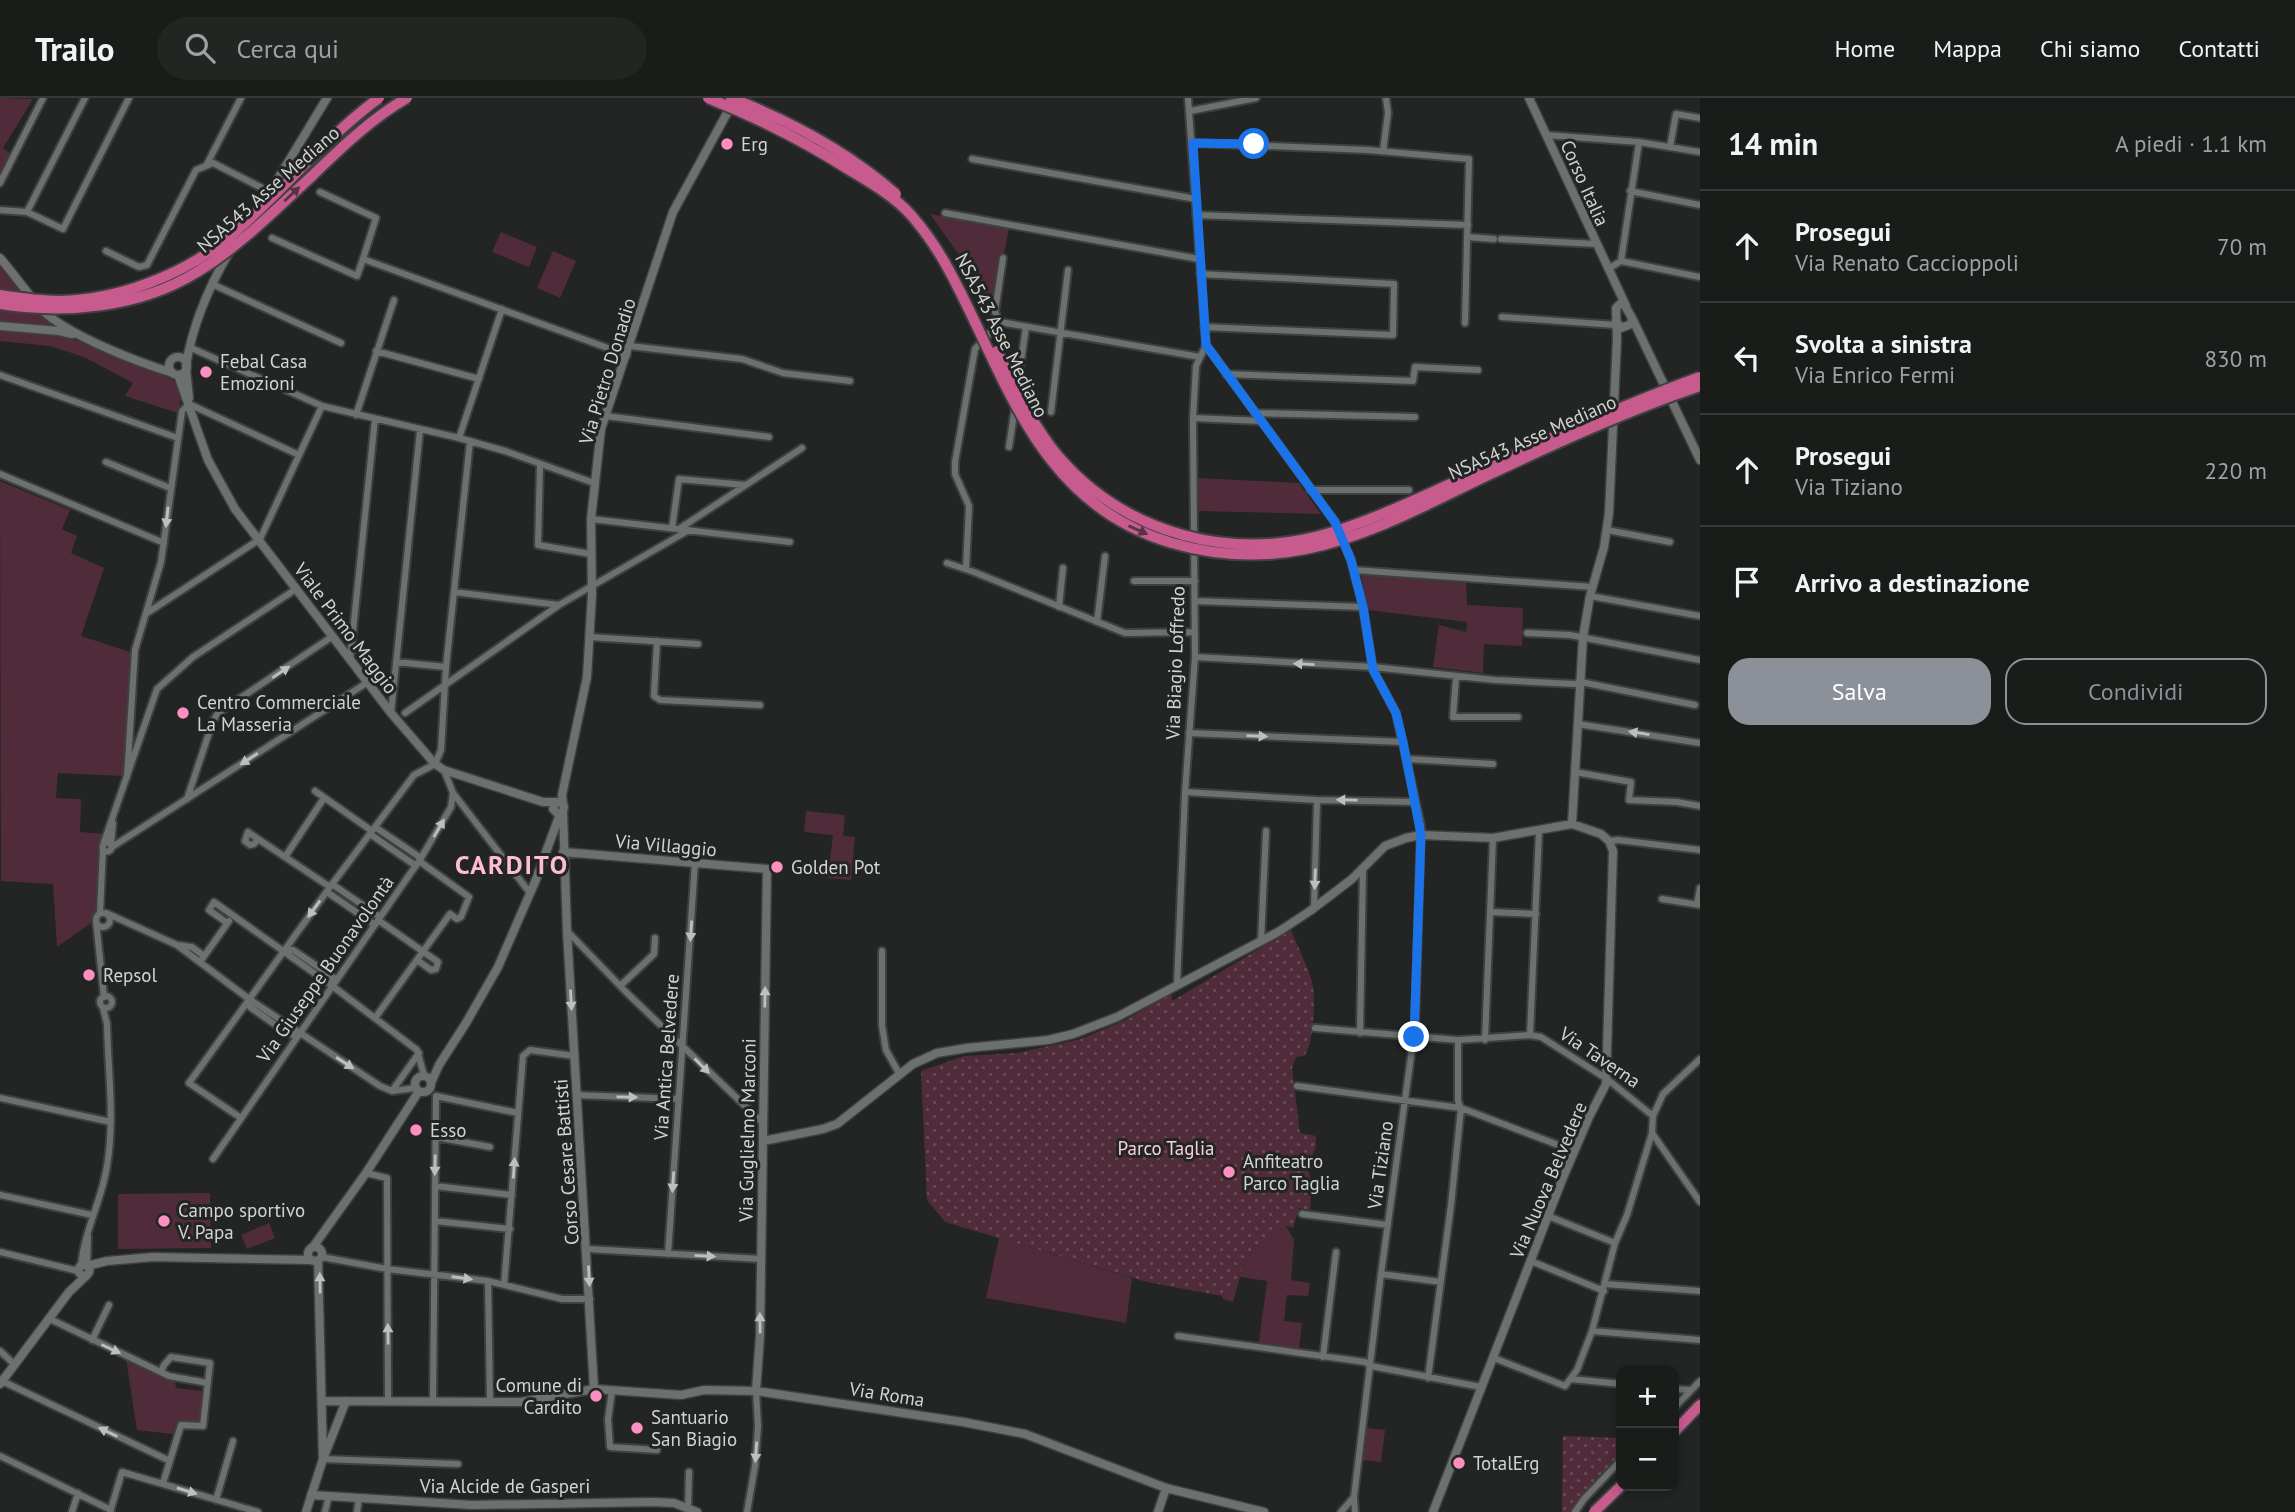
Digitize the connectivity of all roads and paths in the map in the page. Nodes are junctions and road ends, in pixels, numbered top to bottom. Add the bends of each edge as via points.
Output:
1 (43, 98) edge
2 (85, 98) edge
3 (128, 98) edge
4 (241, 98) edge
5 (379, 98) edge
6 (407, 98) edge
7 (708, 98) edge
8 (733, 98) edge
9 (1188, 98) edge
10 (1256, 98) edge
11 (1386, 98) edge
12 (1529, 98) edge
13 (325, 99) edge
14 (1190, 111) junction
15 (1700, 118) edge
16 (1546, 135) junction
17 (1639, 142) junction
18 (1193, 143) junction
19 (1670, 147) junction
20 (1383, 151) junction
21 (1700, 152) edge
22 (972, 159) dead end
23 (207, 164) junction
24 (0, 183) edge
25 (1630, 191) junction
26 (270, 192) junction
27 (320, 192) dead end
28 (1196, 199) junction
29 (1700, 205) edge
30 (0, 210) edge
31 (27, 212) junction
32 (944, 213) dead end
33 (1196, 215) junction
34 (1468, 225) junction
35 (1467, 237) junction
36 (272, 238) dead end
37 (1596, 244) junction
38 (106, 251) dead end
39 (0, 258) edge
40 (1003, 258) dead end
41 (363, 259) junction
42 (1199, 259) junction
43 (1621, 261) junction
44 (1608, 269) junction
45 (1068, 270) dead end
46 (1200, 274) junction
47 (1700, 277) edge
48 (1614, 282) junction
49 (212, 284) junction
50 (0, 295) edge
51 (394, 300) dead end
52 (0, 304) edge
53 (1626, 306) junction
54 (1616, 308) junction
55 (502, 309) junction
56 (1502, 317) dead end
57 (1632, 318) junction
58 (1000, 321) junction
59 (1616, 323) junction
60 (1465, 324) dead end
61 (0, 326) edge
62 (1026, 327) junction
63 (1204, 327) junction
64 (1627, 328) junction
65 (1059, 332) junction
66 (1639, 334) junction
67 (85, 338) junction
68 (1617, 339) junction
69 (341, 343) dead end
70 (1206, 345) junction
71 (189, 347) junction
72 (376, 351) junction
73 (629, 351) junction
74 (1200, 357) junction
75 (135, 358) junction
76 (172, 360) junction
77 (181, 370) junction
78 (1478, 370) dead end
79 (0, 374) edge
80 (1226, 374) junction
81 (1700, 377) edge
82 (479, 379) junction
83 (850, 381) dead end
84 (1700, 386) edge
85 (189, 404) junction
86 (322, 406) junction
87 (1051, 412) dead end
88 (1255, 413) junction
89 (356, 415) junction
90 (606, 415) junction
91 (1415, 417) dead end
92 (1193, 418) junction
93 (375, 419) junction
94 (1261, 421) junction
95 (420, 430) junction
96 (769, 437) dead end
97 (178, 438) junction
98 (459, 438) junction
99 (470, 441) junction
100 (1009, 447) dead end
101 (802, 448) dead end
102 (299, 455) junction
103 (1700, 460) edge
104 (106, 462) dead end
105 (540, 465) junction
106 (0, 474) edge
107 (594, 483) junction
108 (745, 485) junction
109 (170, 488) junction
110 (1409, 489) dead end
111 (1310, 490) junction
112 (591, 519) junction
113 (675, 529) junction
114 (689, 530) junction
115 (1607, 530) junction
116 (260, 540) junction
117 (164, 542) junction
118 (790, 542) dead end
119 (1671, 542) dead end
120 (591, 554) junction
121 (1105, 556) dead end
122 (947, 564) dead end
123 (1063, 568) dead end
124 (966, 569) junction
125 (1354, 570) junction
126 (1134, 581) dead end
127 (1195, 581) junction
128 (592, 585) junction
129 (296, 589) junction
130 (1592, 591) junction
131 (454, 592) junction
132 (1195, 601) junction
133 (559, 605) junction
134 (1059, 607) junction
135 (1363, 607) junction
136 (146, 614) junction
137 (1700, 616) edge
138 (1097, 622) junction
139 (1195, 632) junction
140 (1527, 633) dead end
141 (333, 636) junction
142 (590, 637) junction
143 (1583, 637) junction
144 (657, 641) junction
145 (698, 644) dead end
146 (1195, 657) junction
147 (350, 660) junction
148 (1700, 660) edge
149 (396, 662) junction
150 (446, 667) junction
151 (1373, 667) junction
152 (1456, 677) junction
153 (368, 682) junction
154 (1581, 682) junction
155 (445, 686) junction
156 (760, 705) dead end
157 (1695, 705) dead end
158 (391, 713) junction
159 (405, 713) dead end
160 (1518, 718) dead end
161 (1578, 724) junction
162 (1189, 733) junction
163 (1403, 742) junction
164 (1700, 743) edge
165 (1407, 759) junction
166 (435, 764) junction
167 (1493, 764) dead end
168 (444, 770) junction
169 (1575, 772) junction
170 (127, 776) junction
171 (315, 792) dead end
172 (1185, 792) junction
173 (453, 793) junction
174 (324, 798) junction
175 (187, 799) junction
176 (1317, 800) junction
177 (1415, 802) junction
178 (558, 806) junction
179 (1700, 806) edge
180 (1572, 824) junction
181 (372, 830) junction
182 (1266, 831) dead end
183 (1539, 831) junction
184 (1421, 835) junction
185 (1493, 838) junction
186 (258, 839) dead end
187 (1611, 845) junction
188 (108, 847) junction
189 (1700, 850) edge
190 (547, 851) junction
191 (563, 852) junction
192 (285, 857) junction
193 (418, 862) junction
194 (695, 863) junction
195 (1363, 868) junction
196 (767, 869) joint
197 (330, 888) junction
198 (1700, 888) edge
199 (530, 893) junction
200 (1662, 899) dead end
201 (1699, 904) edge
202 (1314, 908) junction
203 (1490, 912) junction
204 (103, 913) junction
205 (1536, 914) junction
206 (96, 921) junction
207 (378, 921) junction
208 (127, 923) junction
209 (107, 925) junction
210 (567, 932) junction
211 (655, 938) dead end
212 (1261, 941) junction
213 (98, 943) junction
214 (284, 951) junction
215 (423, 951) junction
216 (882, 951) dead end
217 (202, 959) junction
218 (417, 960) junction
219 (331, 985) junction
220 (1177, 985) junction
221 (620, 986) junction
222 (249, 999) junction
223 (375, 1018) junction
224 (1315, 1028) dead end
225 (299, 1033) junction
226 (1360, 1033) junction
227 (1530, 1035) junction
228 (1414, 1037) junction
229 (1485, 1040) junction
230 (1458, 1041) junction
231 (682, 1046) junction
232 (419, 1053) junction
233 (575, 1056) junction
234 (1700, 1059) edge
235 (439, 1065) junction
236 (900, 1074) junction
237 (424, 1076) junction
238 (1607, 1079) junction
239 (430, 1086) junction
240 (1297, 1086) dead end
241 (417, 1089) junction
242 (392, 1091) junction
243 (576, 1095) junction
244 (436, 1096) junction
245 (0, 1098) edge
246 (679, 1099) junction
247 (1405, 1100) junction
248 (1461, 1108) junction
249 (518, 1113) junction
250 (1653, 1116) junction
251 (241, 1118) junction
252 (111, 1122) junction
253 (763, 1123) junction
254 (1652, 1133) junction
255 (436, 1137) junction
256 (764, 1141) junction
257 (490, 1147) dead end
258 (1574, 1151) junction
259 (213, 1159) dead end
260 (366, 1173) junction
261 (435, 1186) junction
262 (0, 1195) edge
263 (512, 1195) junction
264 (1700, 1202) edge
265 (1302, 1214) dead end
266 (92, 1215) junction
267 (1548, 1216) junction
268 (435, 1221) junction
269 (1388, 1225) junction
270 (510, 1229) junction
271 (88, 1235) junction
272 (1615, 1243) junction
273 (588, 1249) junction
274 (0, 1252) edge
275 (1336, 1252) dead end
276 (316, 1254) junction
277 (668, 1254) junction
278 (761, 1259) junction
279 (1531, 1261) junction
280 (86, 1269) junction
281 (387, 1269) junction
282 (434, 1274) junction
283 (1381, 1274) junction
284 (488, 1281) junction
285 (1441, 1282) junction
286 (504, 1285) junction
287 (1604, 1287) junction
288 (1700, 1292) edge
289 (590, 1299) junction
290 (109, 1304) dead end
291 (50, 1319) junction
292 (1592, 1331) junction
293 (1178, 1336) dead end
294 (92, 1340) junction
295 (1700, 1340) edge
296 (0, 1351) edge
297 (1323, 1357) junction
298 (1494, 1358) junction
299 (14, 1364) junction
300 (1371, 1366) junction
301 (162, 1373) junction
302 (1428, 1378) junction
303 (1571, 1379) junction
304 (1700, 1381) edge
305 (1, 1382) edge
306 (208, 1383) junction
307 (1616, 1384) edge
308 (1481, 1387) junction
309 (1679, 1389) edge
310 (594, 1390) junction
311 (1690, 1390) junction
312 (612, 1391) junction
313 (756, 1391) junction
314 (322, 1401) junction
315 (346, 1401) junction
316 (388, 1402) junction
317 (433, 1402) junction
318 (490, 1402) junction
319 (1679, 1402) edge
320 (1700, 1405) edge
321 (1678, 1428) edge
322 (323, 1429) junction
323 (333, 1432) junction
324 (233, 1441) dead end
325 (657, 1450) dead end
326 (0, 1457) edge
327 (323, 1459) junction
328 (170, 1461) junction
329 (458, 1464) dead end
330 (1616, 1466) edge
331 (689, 1472) dead end
332 (163, 1483) junction
333 (1166, 1488) junction
334 (1616, 1491) edge
335 (78, 1493) junction
336 (311, 1495) junction
337 (329, 1496) junction
338 (1354, 1497) junction
339 (359, 1498) junction
340 (216, 1500) junction
341 (548, 1502) junction
342 (587, 1502) junction
343 (648, 1502) junction
344 (449, 1508) edge
345 (504, 1508) edge
346 (693, 1510) edge
347 (1577, 1510) edge
348 (111, 1511) edge
349 (72, 1512) edge
350 (258, 1512) edge
351 (306, 1512) edge
352 (325, 1512) edge
353 (358, 1512) edge
354 (547, 1512) edge
355 (587, 1512) edge
356 (647, 1512) edge
357 (747, 1512) edge
358 (1158, 1512) edge
359 (1264, 1512) edge
360 (1341, 1512) edge
361 (1348, 1512) edge
362 (1355, 1512) edge
363 (1362, 1512) edge
364 (1433, 1512) edge
365 (1594, 1512) edge

1 - 24 street
2 - 31 street
3 - 31 street via 62,229
4 - 23 street
5 - 50 highway, NSA543 Asse Mediano, bridge via 226,240 176,271 133,288 90,297 59,301
52 -> 6 highway, NSA543 Asse Mediano, bridge via 92,307 133,298 195,274 341,148
7 -> 84 highway, NSA543 Asse Mediano, bridge via 812,146 909,213 945,260 1016,408 1050,461 1099,508 1152,537 1214,552 1276,554 1344,539 1651,402
8 - 73 street, Via Pietro Donadio via 673,212
8 - 81 highway, NSA543 Asse Mediano, bridge via 822,142 874,174 908,204 948,257 1017,392 1057,455 1115,506 1189,538 1255,545 1333,533 1628,403
9 - 14 street
10 - 14 street
11 - 20 street
12 - 16 street, Corso Italia
13 - 26 street
14 - 18 street
15 - 19 street via 1676,114
16 - 17 street
16 - 37 street, Corso Italia
17 - 19 street
17 - 25 street
18 - 20 street
18 - 28 street
19 - 21 street
20 - 34 street via 1469,159
22 - 28 street
23 - 26 street
23 - 38 street via 196,170 147,265 139,267
25 - 29 street
25 - 43 street
26 - 49 street
27 - 41 street via 376,218
28 - 33 street
30 - 31 street
32 - 42 street
33 - 34 street
33 - 42 street
34 - 35 street
35 - 37 street
35 - 60 street
36 - 41 street via 357,276
37 - 44 street, Corso Italia
39 - 67 street via 42,310
40 - 58 street via 995,312
41 - 55 street
42 - 46 street
43 - 44 street
43 - 47 street
44 - 48 street, Corso Italia
45 - 65 street
46 - 63 street
46 - 63 street via 1394,284 1393,335
48 - 53 street, Corso Italia
48 - 54 street, Corso Italia
49 - 69 street
49 - 71 street
51 - 72 street
53 - 54 street via 1620,303
53 - 57 street, Corso Italia
54 - 59 street, Corso Italia
55 - 73 street
55 - 82 street
56 - 59 street
57 - 64 street
57 - 66 street, Corso Italia
58 - 62 street
58 - 124 street via 975,349 955,462 955,474 969,506
59 - 64 street
59 - 68 street, Corso Italia
61 - 67 street
62 - 65 street
62 - 100 street
63 - 70 street
64 - 66 street
64 - 68 street
65 - 74 street
65 - 87 street
66 - 103 street, Corso Italia
67 - 75 street
68 - 115 street, Corso Italia
70 - 74 street, Via Biagio Loffredo
70 - 80 street, Via Tiziano
71 - 76 street
71 - 77 street
71 - 86 street
72 - 82 street
72 - 89 street
73 - 83 street via 742,359 783,373
73 - 90 street, Via Pietro Donadio
74 - 92 street, Via Biagio Loffredo
75 - 76 street via 151,363
75 - 77 street
76 - 77 street via 181,358
76 - 77 street, Viale Primo Maggio via 169,369
77 - 85 street, Viale Primo Maggio
78 - 80 street via 1415,367 1413,381
79 - 97 street
80 - 88 street, Via Tiziano
82 - 98 street
85 - 97 street via 182,411
85 - 102 street
85 - 116 street, Viale Primo Maggio via 218,482
86 - 89 street
86 - 102 street
88 - 91 street
88 - 94 street, Via Tiziano
89 - 93 street
90 - 96 street
90 - 107 street, Via Pietro Donadio
92 - 94 street
92 - 127 street, Via Biagio Loffredo
93 - 95 street
93 - 147 street
94 - 111 street, Via Tiziano
95 - 98 street
95 - 149 street
97 - 109 street
98 - 99 street
99 - 105 street
99 - 131 street
101 - 108 street
102 - 116 street
104 - 109 street
105 - 107 street
105 - 120 street via 538,545
106 - 117 street
107 - 112 street, Via Pietro Donadio
108 - 113 street
108 - 113 street via 679,479
109 -> 117 street
110 - 111 street
111 - 125 street, Via Tiziano via 1335,522
112 - 113 street
112 - 120 street, Via Pietro Donadio
113 - 114 street
114 - 118 street
114 - 128 street
115 - 119 street
115 - 130 street, Corso Italia
116 - 129 street, Viale Primo Maggio
116 - 136 street
117 - 136 street
120 - 128 street, Via Pietro Donadio
121 - 138 street
122 - 124 street
123 - 134 street
124 - 134 street
125 - 130 street
125 - 135 street, Via Tiziano
126 - 127 street
127 - 132 street, Via Biagio Loffredo
128 - 133 street
128 - 142 street, Via Pietro Donadio
129 - 141 street, Viale Primo Maggio
129 - 170 street via 201,652 160,686
130 - 137 street
130 - 143 street, Corso Italia
131 - 133 street
131 - 150 street
132 - 135 street
132 - 139 street, Via Biagio Loffredo
133 - 155 street
134 - 138 street
135 - 151 street, Via Tiziano
136 - 170 street via 135,650
138 - 139 street via 1125,633
139 - 146 street, Via Biagio Loffredo
140 - 143 street
141 - 147 street, Viale Primo Maggio
175 -> 141 street via 218,713
142 - 144 street
142 - 178 street, Via Pietro Donadio via 587,677
143 - 148 street
143 - 154 street, Corso Italia
144 - 145 street
144 - 156 street via 654,696
151 -> 146 street
146 - 162 street, Via Biagio Loffredo
147 - 153 street, Viale Primo Maggio
149 - 150 street
149 - 158 street
150 - 155 street
151 - 152 street
151 - 163 street, Via Tiziano via 1396,713
152 - 154 street
152 - 160 street via 1453,716
153 - 158 street, Viale Primo Maggio
153 -> 175 street
154 - 157 street
154 - 161 street, Corso Italia
155 - 159 street
155 - 166 street
158 - 166 street, Viale Primo Maggio
164 -> 161 street
161 - 169 street, Corso Italia
162 -> 163 street
162 - 172 street, Via Biagio Loffredo
163 - 165 street, Via Tiziano
165 - 167 street
165 - 177 street, Via Tiziano
166 - 168 street, Viale Primo Maggio
166 - 181 street via 414,775
168 - 173 street
168 - 178 street, Viale Primo Maggio
169 - 179 street via 1631,782 1629,800
169 - 180 street, Corso Italia
170 - 188 street
171 - 174 street
172 - 176 street
172 - 220 street, Via Biagio Loffredo
193 -> 173 street, Via Giuseppe Buonavolontà via 451,807
173 - 199 street
174 - 181 street
174 - 192 street
175 - 188 street
177 -> 176 street
176 -> 202 street
177 - 184 street, Via Tiziano
178 - 190 street, Via Pietro Donadio
178 - 191 street, Corso Cesare Battisti
180 - 183 street
180 - 187 street via 1601,834
181 - 193 street
181 - 197 street
182 - 212 street
183 - 185 street
183 - 205 street
184 - 185 street
184 - 195 street via 1385,846
184 - 228 street, Via Tiziano
185 - 203 street
186 - 192 street
187 - 189 street via 1625,842
187 - 238 street, Via Nuova Belvedere
188 - 204 street via 103,863
190 - 191 street
190 - 199 street, Via Pietro Donadio
191 - 194 street, Via Villaggio
191 - 210 street, Corso Cesare Battisti
192 - 197 street
193 - 207 street, Via Giuseppe Buonavolontà
193 - 215 street via 469,897 461,916 457,919 450,914
194 - 196 street, Via Villaggio
194 -> 231 street, Via Antica Belvedere
195 - 202 street
195 - 226 street
253 -> 196 street, Via Guglielmo Marconi
197 - 207 street
197 -> 214 street
198 - 201 street
199 - 235 street, Via Pietro Donadio via 498,967
200 - 201 street
202 - 212 street
203 - 205 street
203 - 229 street
204 - 206 street
204 - 208 street
204 - 209 street via 110,919
205 - 227 street
206 - 209 street
206 - 213 street
207 - 215 street
207 - 219 street, Via Giuseppe Buonavolontà
208 - 209 street
208 - 217 street
209 - 213 street
210 - 221 street
210 -> 233 street, Corso Cesare Battisti
211 - 221 street via 654,954
212 - 220 street
213 - 252 street via 104,997 112,1003 103,1008
214 - 217 street via 229,919
214 - 219 street
214 - 222 street
215 - 218 street
215 - 218 street via 438,962 436,969
216 - 236 street via 882,1026 886,1050
217 - 222 street
218 - 223 street
219 - 223 street
219 - 225 street, Via Giuseppe Buonavolontà
220 - 236 street via 1073,1034 937,1053
221 - 231 street
222 - 225 street
222 - 251 street via 189,1083
223 - 232 street
224 - 226 street, Via Taverna
225 -> 242 street
225 - 251 street, Via Giuseppe Buonavolontà
226 - 228 street, Via Taverna
227 - 229 street, Via Taverna
227 - 238 street, Via Taverna via 1541,1037
228 - 230 street, Via Taverna
228 - 247 street, Via Tiziano
229 - 230 street, Via Taverna
230 - 248 street
231 - 246 street, Via Antica Belvedere
231 -> 253 street
232 - 237 street
232 - 242 street
233 - 243 street, Corso Cesare Battisti
233 - 249 street via 525,1052
234 - 250 street via 1663,1094
235 - 237 street, Via Pietro Donadio
235 - 239 street, Via Pietro Donadio
236 - 256 street via 837,1124
237 - 239 street
237 - 241 street, Via Pietro Donadio via 415,1080
238 - 250 street, Via Taverna
238 - 258 street, Via Nuova Belvedere
239 - 241 street
239 - 244 street
240 - 247 street
241 - 242 street
241 - 260 street
243 -> 246 street
243 - 273 street, Corso Cesare Battisti
244 - 249 street
244 - 255 street
245 - 252 street
246 -> 277 street, Via Antica Belvedere
247 - 248 street
247 - 269 street, Via Tiziano
248 - 258 street
248 - 285 street
263 -> 249 street
250 - 254 street
251 - 259 street, Via Giuseppe Buonavolontà
252 - 266 street via 105,1179
253 - 256 street, Via Guglielmo Marconi
254 - 264 street
254 - 272 street
255 - 257 street
255 -> 261 street
256 - 278 street, Via Guglielmo Marconi
258 - 267 street, Via Nuova Belvedere
260 - 276 street via 321,1238
260 - 281 street via 387,1178
261 - 263 street
261 - 268 street
262 - 266 street
263 - 270 street
265 - 269 street
266 - 271 street
267 - 272 street
267 - 279 street, Via Nuova Belvedere
268 - 270 street
268 - 282 street
269 - 283 street, Via Tiziano
270 - 286 street
271 - 280 street
271 - 280 street
272 - 287 street
273 - 277 street
273 -> 289 street, Corso Cesare Battisti
274 - 280 street
275 - 297 street
276 - 280 street via 300,1259 153,1257
276 - 281 street
314 -> 276 street
277 -> 278 street
313 -> 278 street, Via Guglielmo Marconi
279 - 287 street
279 - 298 street, Via Nuova Belvedere
280 - 291 street
281 - 282 street
316 -> 281 street
282 -> 284 street
282 - 317 street
283 - 285 street
283 - 300 street, Via Tiziano
284 - 286 street
284 - 318 street
285 - 302 street
286 - 289 street via 562,1299
287 - 288 street
287 - 292 street
289 - 310 street, Corso Cesare Battisti
290 - 294 street
291 - 294 street
291 - 299 street
292 - 295 street
292 - 303 street
293 - 297 street
294 -> 301 street
296 - 299 street
297 - 300 street
298 - 303 street via 1564,1386
298 - 308 street, Via Nuova Belvedere
299 - 305 street
300 - 302 street
300 - 338 street, Via Tiziano
301 - 306 street
301 - 306 street via 171,1357 210,1363
302 - 308 street
303 - 307 street
304 - 311 street
328 -> 305 street
306 - 328 street via 203,1426 181,1425
308 - 364 street, Via Nuova Belvedere
309 - 311 street
310 - 312 street, Via Roma
310 - 318 street, Via Roma via 521,1402
311 - 319 street
312 - 313 street, Via Roma via 681,1395 704,1390
312 - 325 street via 610,1447
313 - 333 street, Via Roma via 1025,1434
313 -> 357 street via 758,1426
314 - 315 street, Via Roma
314 - 322 street
315 - 316 street, Via Roma
315 - 323 street
316 - 317 street, Via Roma
317 - 318 street, Via Roma
320 - 321 highway
322 - 323 street via 327,1436
322 - 327 street
323 - 327 street
324 - 340 street
326 - 335 street
327 - 329 street
327 - 336 street
328 - 332 street
330 - 347 street
331 - 346 street
332 -> 340 street
332 - 348 street via 122,1472
333 - 358 street
333 - 359 street, Via Roma
334 - 365 highway, bridge
335 - 348 street
335 - 349 street
336 - 337 street, Via Alcide de Gasperi
336 - 351 street
337 - 339 street, Via Alcide de Gasperi
337 - 352 street
338 - 360 street
338 - 361 street, Via Tiziano
338 - 362 street, Via Tiziano
338 - 363 street
339 - 344 street, Via Alcide de Gasperi
339 - 353 street
340 - 350 street
341 - 342 street, Via Alcide de Gasperi
341 - 345 street, Via Alcide de Gasperi
341 - 354 street
342 - 343 street, Via Alcide de Gasperi
342 - 355 street
343 - 346 street, Via Alcide de Gasperi via 674,1503
343 - 356 street
344 - 345 street, Via Alcide de Gasperi
347 - 365 street

